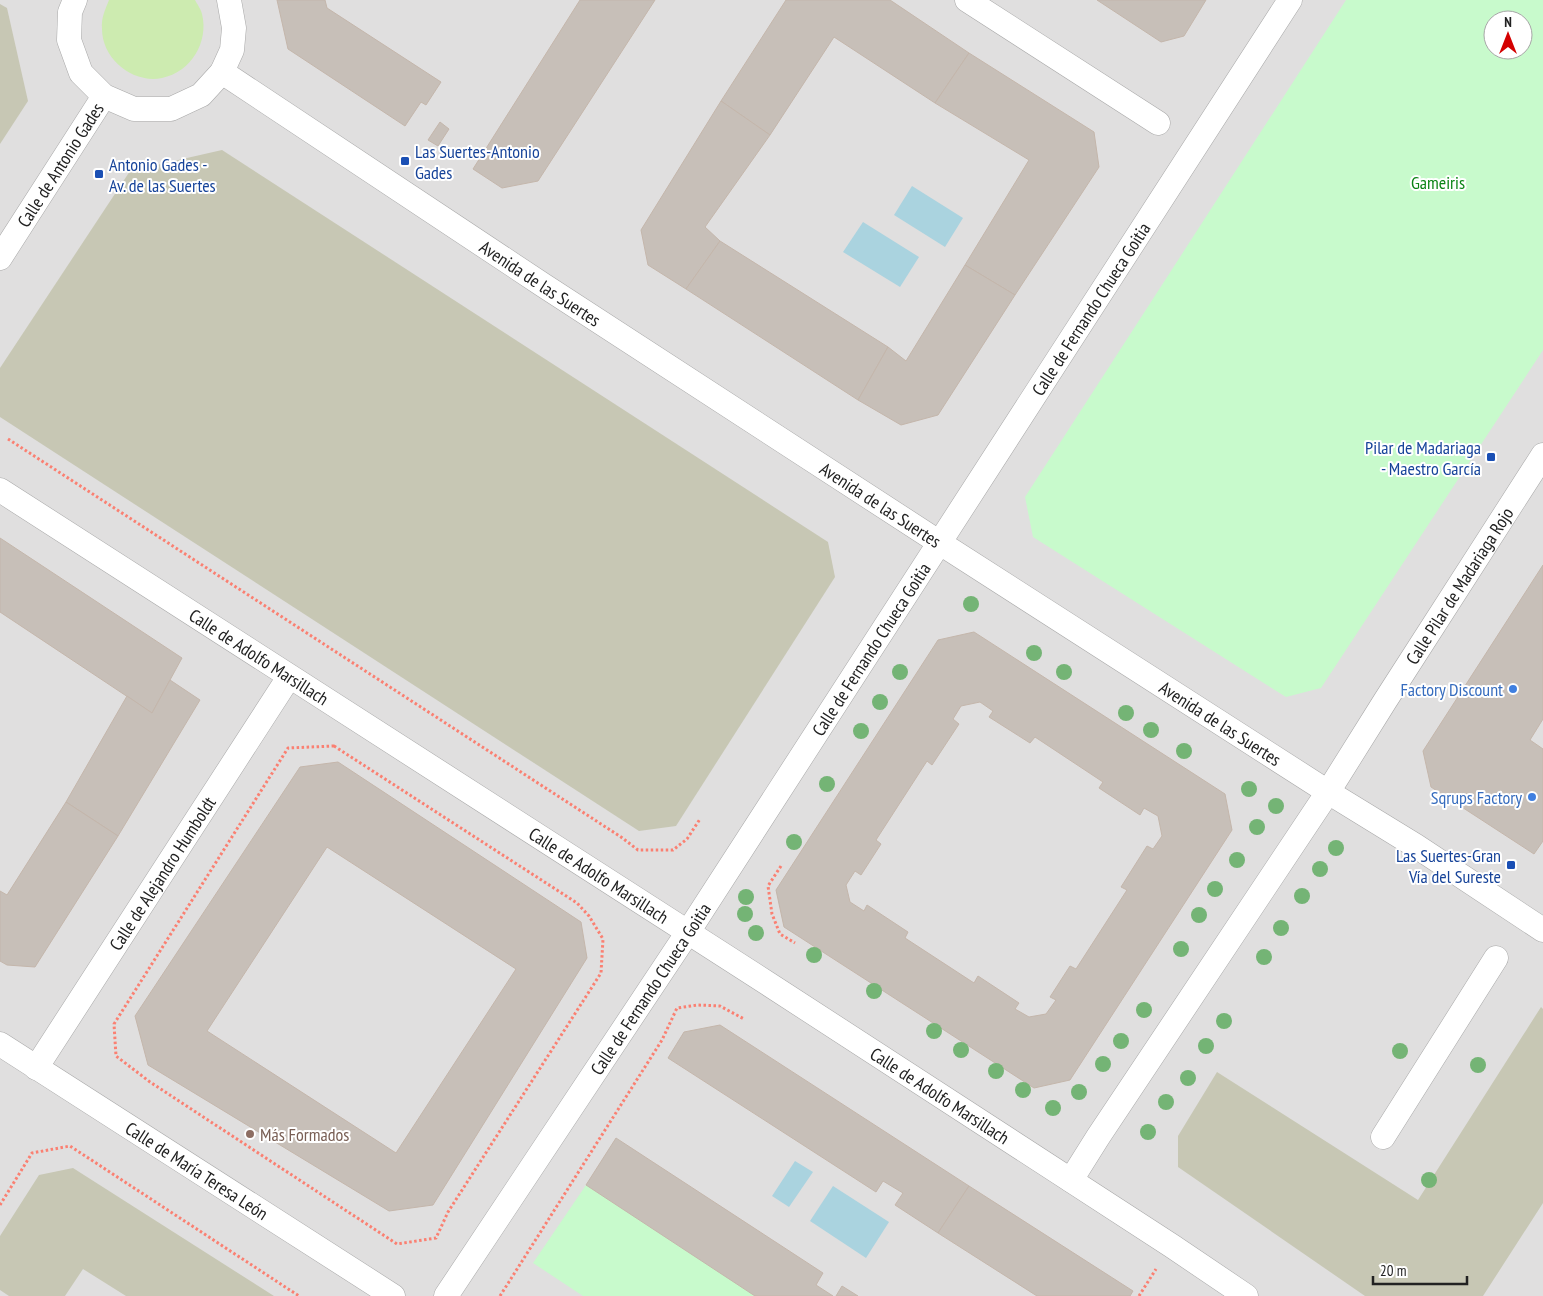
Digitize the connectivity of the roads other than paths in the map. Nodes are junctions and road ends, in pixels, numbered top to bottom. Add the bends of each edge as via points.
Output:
1 (74, 0) edge
2 (229, 0) edge
3 (967, 0) edge
4 (1290, 0) edge
5 (222, 72) junction
6 (104, 96) junction
7 (1158, 123) dead end
8 (0, 258) edge
9 (1543, 455) edge
10 (0, 490) edge
11 (940, 543) junction
12 (289, 677) junction
13 (1328, 792) junction
14 (1543, 930) edge
15 (688, 932) junction
16 (1496, 958) dead end
17 (0, 1044) edge
18 (36, 1068) junction
19 (1383, 1137) dead end
20 (1071, 1180) junction
21 (393, 1296) edge
22 (446, 1296) edge
23 (1246, 1296) edge

1 - 6 street via 69,40 81,73
2 - 5 street via 234,28 232,50
3 - 7 street
4 - 11 street, Calle de Fernando Chueca Goitia
5 - 6 street via 201,95 171,109 134,109
5 - 11 street, Avenida de las Suertes
6 - 8 street, Calle de Antonio Gades
9 - 13 street, Calle Pilar de Madariaga Rojo
10 - 12 street, Calle de Adolfo Marsillach
11 - 13 street, Avenida de las Suertes
11 - 15 street, Calle de Fernando Chueca Goitia
12 - 15 street, Calle de Adolfo Marsillach
12 - 18 street, Calle de Alejandro Humboldt
13 - 14 street, Avenida de las Suertes
13 - 20 street, Calle Pilar de Madariaga Rojo
15 - 20 street, Calle de Adolfo Marsillach
15 - 22 street, Calle de Fernando Chueca Goitia
16 - 19 street
17 - 18 street, Calle de María Teresa León
18 - 21 street, Calle de María Teresa León
20 - 23 street, Calle de Adolfo Marsillach

